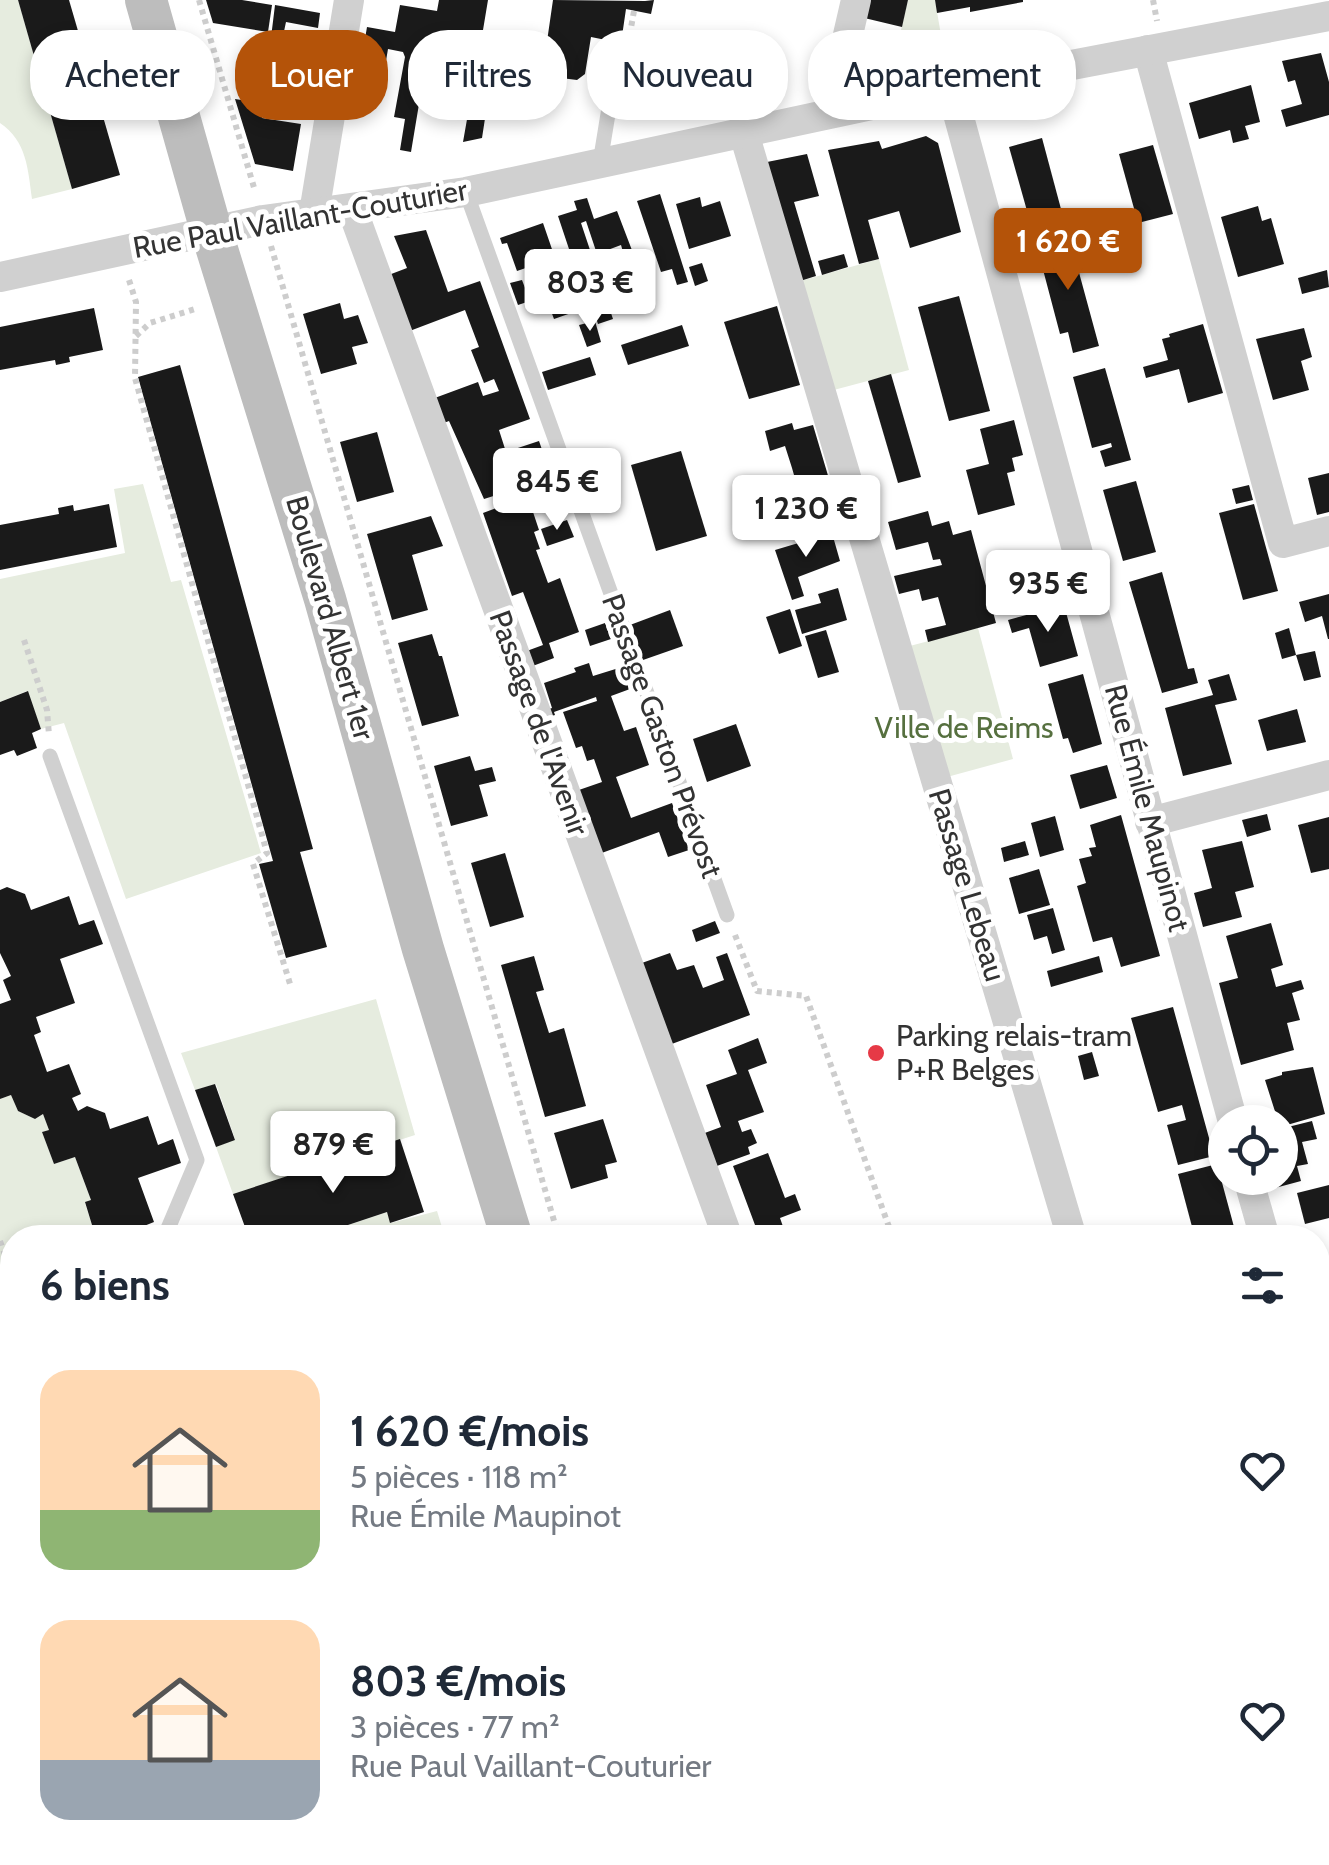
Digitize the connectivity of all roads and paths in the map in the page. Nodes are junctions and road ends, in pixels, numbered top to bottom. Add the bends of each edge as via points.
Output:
1 (146, 0) edge
2 (199, 0) edge
3 (349, 0) edge
4 (856, 0) edge
5 (634, 11) dead end
6 (1329, 16) edge
7 (631, 30) edge
8 (849, 30) edge
9 (1148, 50) junction
10 (1076, 64) edge
11 (808, 117) edge
12 (607, 120) edge
13 (960, 120) edge
14 (743, 130) junction
15 (600, 163) junction
16 (466, 192) junction
17 (352, 209) junction
18 (314, 213) junction
19 (263, 220) junction
20 (211, 230) junction
21 (120, 250) junction
22 (0, 277) edge
23 (281, 281) junction
24 (250, 290) junction
25 (136, 336) junction
26 (1329, 531) edge
27 (24, 640) dead end
28 (50, 756) joint
29 (1329, 775) edge
30 (1150, 822) junction
31 (727, 915) joint
32 (291, 987) dead end
33 (1228, 1105) edge
34 (1253, 1195) edge
35 (170, 1225) edge
36 (508, 1225) edge
37 (555, 1225) edge
38 (723, 1225) edge
39 (888, 1225) edge
40 (1068, 1225) edge
41 (1261, 1225) edge

1 - 20 main road, Boulevard Albert 1er
2 - 19 path
3 - 18 street
4 - 8 street
5 - 7 path
6 - 9 street, Rue Paul Vaillant-Couturier
9 - 10 street, Rue Paul Vaillant-Couturier
9 - 26 street via 1283,543
11 - 14 street, Rue Paul Vaillant-Couturier
12 - 15 lane
13 - 30 street, Rue Émile Maupinot
14 - 15 street, Rue Paul Vaillant-Couturier
14 - 40 street, Passage Lebeau
15 - 16 street, Rue Paul Vaillant-Couturier
16 - 17 street, Rue Paul Vaillant-Couturier
16 - 31 lane, Passage Gaston Prévost
17 - 18 street, Rue Paul Vaillant-Couturier
17 - 38 street, Passage de l'Avenir
18 - 19 street, Rue Paul Vaillant-Couturier
19 - 20 street, Rue Paul Vaillant-Couturier
19 - 23 path
20 - 21 street, Rue Paul Vaillant-Couturier
20 - 24 main road, Boulevard Albert 1er
21 - 22 street, Rue Paul Vaillant-Couturier
21 - 25 path via 136,302
23 - 24 path
23 - 37 path
24 - 25 path via 150,323
24 - 36 main road, Boulevard Albert 1er via 325,599
25 - 32 path via 134,378 267,852 253,864
27 - 28 path via 47,710
28 - 35 lane via 197,1160
29 - 30 street
30 - 33 street, Rue Émile Maupinot
31 - 39 path, Passage Gaston Prévost via 757,991 806,996
34 - 41 street

